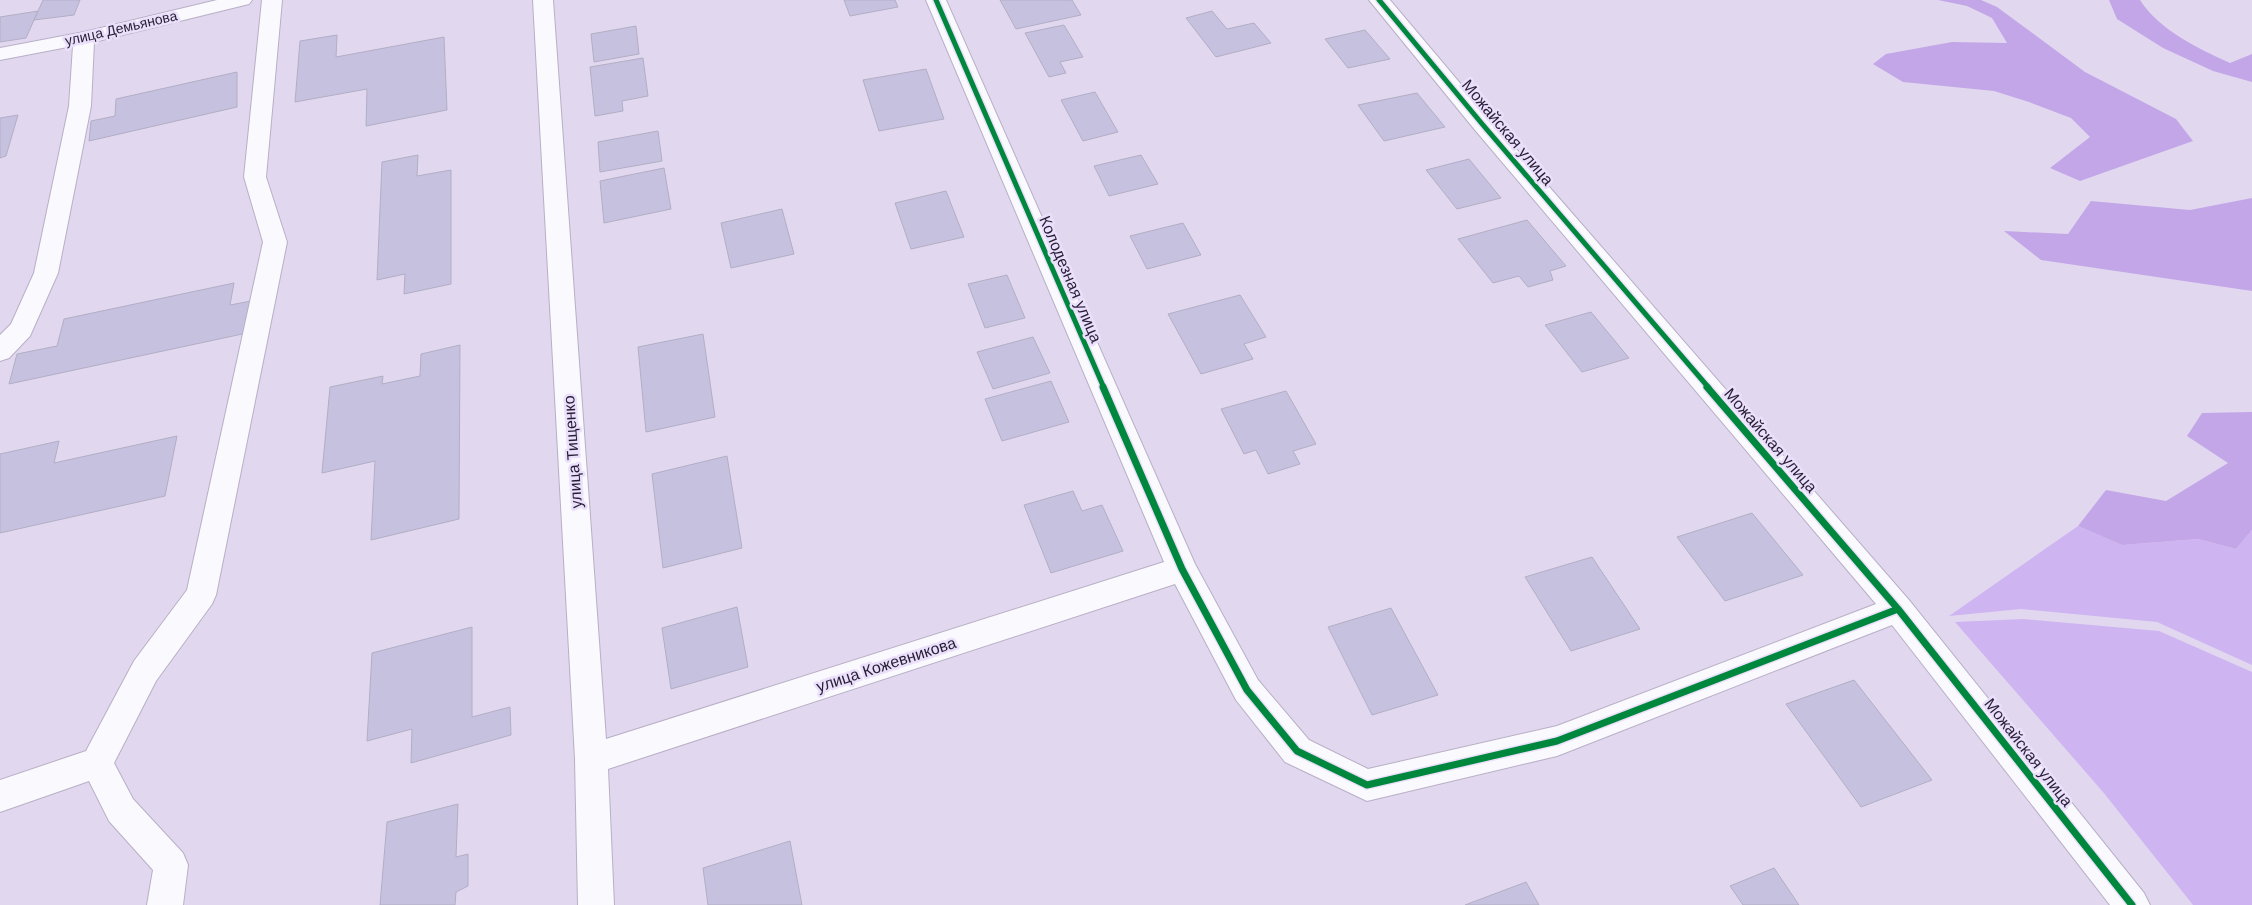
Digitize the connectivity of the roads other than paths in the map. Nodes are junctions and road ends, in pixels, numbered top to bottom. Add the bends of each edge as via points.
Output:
1 (242, 0) edge
2 (272, 0) edge
3 (544, 0) edge
4 (936, 0) edge
5 (1379, 0) edge
6 (84, 38) junction
7 (0, 54) edge
8 (0, 351) edge
9 (1182, 569) junction
10 (1898, 609) junction
11 (590, 759) junction
12 (97, 763) junction
13 (0, 796) edge
14 (165, 905) edge
15 (596, 905) edge
16 (2132, 905) edge

1 - 6 street, улица Демьянова
2 - 12 street via 255,177 275,242 201,595 146,671
3 - 11 street, улица Тищенко
4 - 9 street, Колодезная улица
5 - 10 street, Можайская улица
6 - 7 street, улица Демьянова
6 - 8 street via 80,106 46,273 21,329
9 - 10 street, Колодезная улица via 1248,690 1297,751 1367,785 1557,741
9 - 11 street, улица Кожевникова
10 - 16 street, Можайская улица
11 - 15 street, улица Тищенко
12 - 13 street
12 - 14 street via 121,810 171,865

